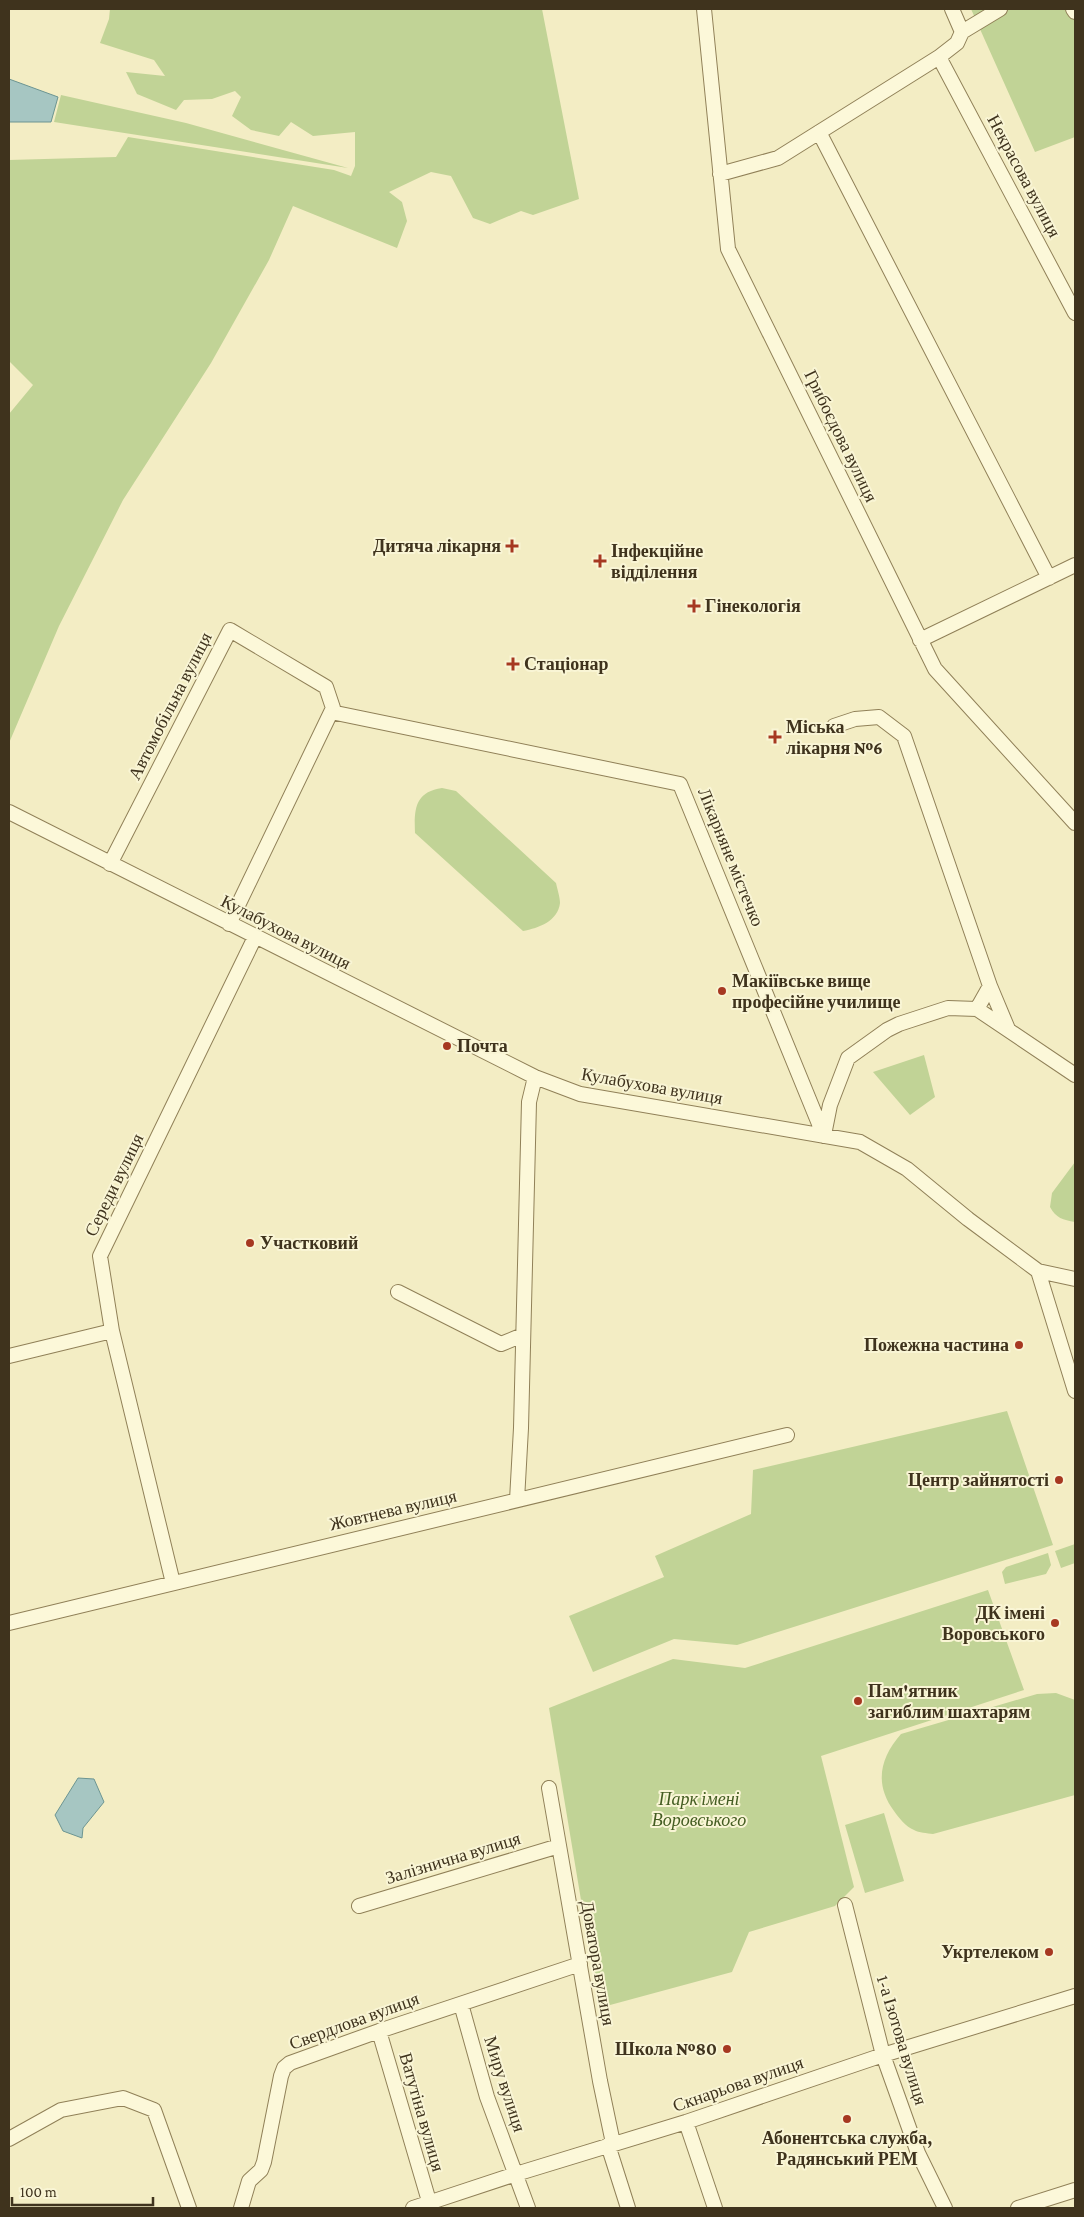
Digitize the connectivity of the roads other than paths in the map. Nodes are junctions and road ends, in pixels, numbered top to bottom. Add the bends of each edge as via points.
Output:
1 (704, 9) edge
2 (952, 9) edge
3 (1000, 9) edge
4 (962, 32) junction
5 (939, 57) junction
6 (820, 132) junction
7 (720, 174) junction
8 (1075, 313) edge
9 (1075, 565) edge
10 (1049, 578) junction
11 (920, 640) junction
12 (331, 712) junction
13 (834, 726) dead end
14 (9, 812) edge
15 (1075, 823) edge
16 (110, 864) junction
17 (229, 924) junction
18 (255, 937) junction
19 (990, 986) junction
20 (978, 1009) junction
21 (1008, 1030) junction
22 (1075, 1075) edge
23 (534, 1077) junction
24 (824, 1136) junction
25 (1038, 1271) junction
26 (1075, 1279) edge
27 (398, 1292) dead end
28 (112, 1330) junction
29 (523, 1335) junction
30 (9, 1356) edge
31 (1075, 1391) edge
32 (788, 1435) dead end
33 (516, 1500) junction
34 (173, 1583) junction
35 (9, 1623) edge
36 (549, 1788) dead end
37 (559, 1846) junction
38 (845, 1905) dead end
39 (359, 1906) dead end
40 (580, 1964) junction
41 (1075, 1996) edge
42 (461, 2004) junction
43 (379, 2031) junction
44 (883, 2055) junction
45 (686, 2122) junction
46 (9, 2139) edge
47 (611, 2144) junction
48 (516, 2174) junction
49 (1075, 2190) edge
50 (430, 2206) edge
51 (189, 2208) edge
52 (241, 2208) edge
53 (413, 2208) edge
54 (528, 2208) edge
55 (628, 2208) edge
56 (715, 2208) edge
57 (945, 2208) edge
58 (1018, 2208) edge

1 - 7 street, Грибоєдова вулиця
2 - 4 street
3 - 4 street
4 - 5 street via 957,43
5 - 6 street
5 - 8 street, Некрасова вулиця
6 - 7 street via 778,158
6 - 10 street
7 - 11 street, Грибоєдова вулиця via 728,249
9 - 10 street
10 - 11 street
11 - 15 street, Грибоєдова вулиця via 935,670
12 - 16 street, Автомобільна вулиця via 333,708 326,687 230,630
12 - 17 street
12 - 24 street, Лікарняне містечко via 680,784
13 - 19 street via 855,719 878,717 904,736
14 - 16 street, Кулабухова вулиця
16 - 17 street, Кулабухова вулиця
17 - 18 street, Кулабухова вулиця
18 - 23 street, Кулабухова вулиця
18 - 28 street, Середи вулиця via 100,1256
19 - 20 street
19 - 21 street
20 - 21 street
20 - 24 street via 948,1008 899,1024 848,1058 830,1105
21 - 22 street
23 - 24 street, Кулабухова вулиця via 580,1094
23 - 29 street via 528,1102
24 - 25 street, Кулабухова вулиця via 860,1142 907,1169
25 - 26 street, Кулабухова вулиця
25 - 31 street
27 - 29 street via 501,1344
28 - 30 street
28 - 34 street, Середи вулиця
29 - 33 street
32 - 33 street, Жовтнева вулиця
33 - 34 street, Жовтнева вулиця
34 - 35 street, Жовтнева вулиця
36 - 37 street, Доватора вулиця
37 - 39 street, Залізнична вулиця
37 - 40 street, Доватора вулиця
38 - 44 street, 1-а Ізотова вулиця
40 - 42 street, Свердлова вулиця
40 - 47 street, Доватора вулиця
41 - 44 street, Скнарьова вулиця
42 - 43 street, Свердлова вулиця
42 - 48 street, Миру вулиця via 487,2097
43 - 50 street, Ватутіна вулиця
43 - 52 street, Свердлова вулиця via 284,2068 264,2162 249,2182
44 - 45 street, Скнарьова вулиця
44 - 57 street, 1-а Ізотова вулиця via 918,2153
45 - 47 street, Скнарьова вулиця
45 - 56 street
46 - 51 street via 60,2110 123,2098 131,2101 154,2110
47 - 48 street, Скнарьова вулиця
47 - 55 street, Доватора вулиця
48 - 50 street, Скнарьова вулиця
48 - 54 street, Миру вулиця
49 - 58 street
50 - 53 street, Скнарьова вулиця

